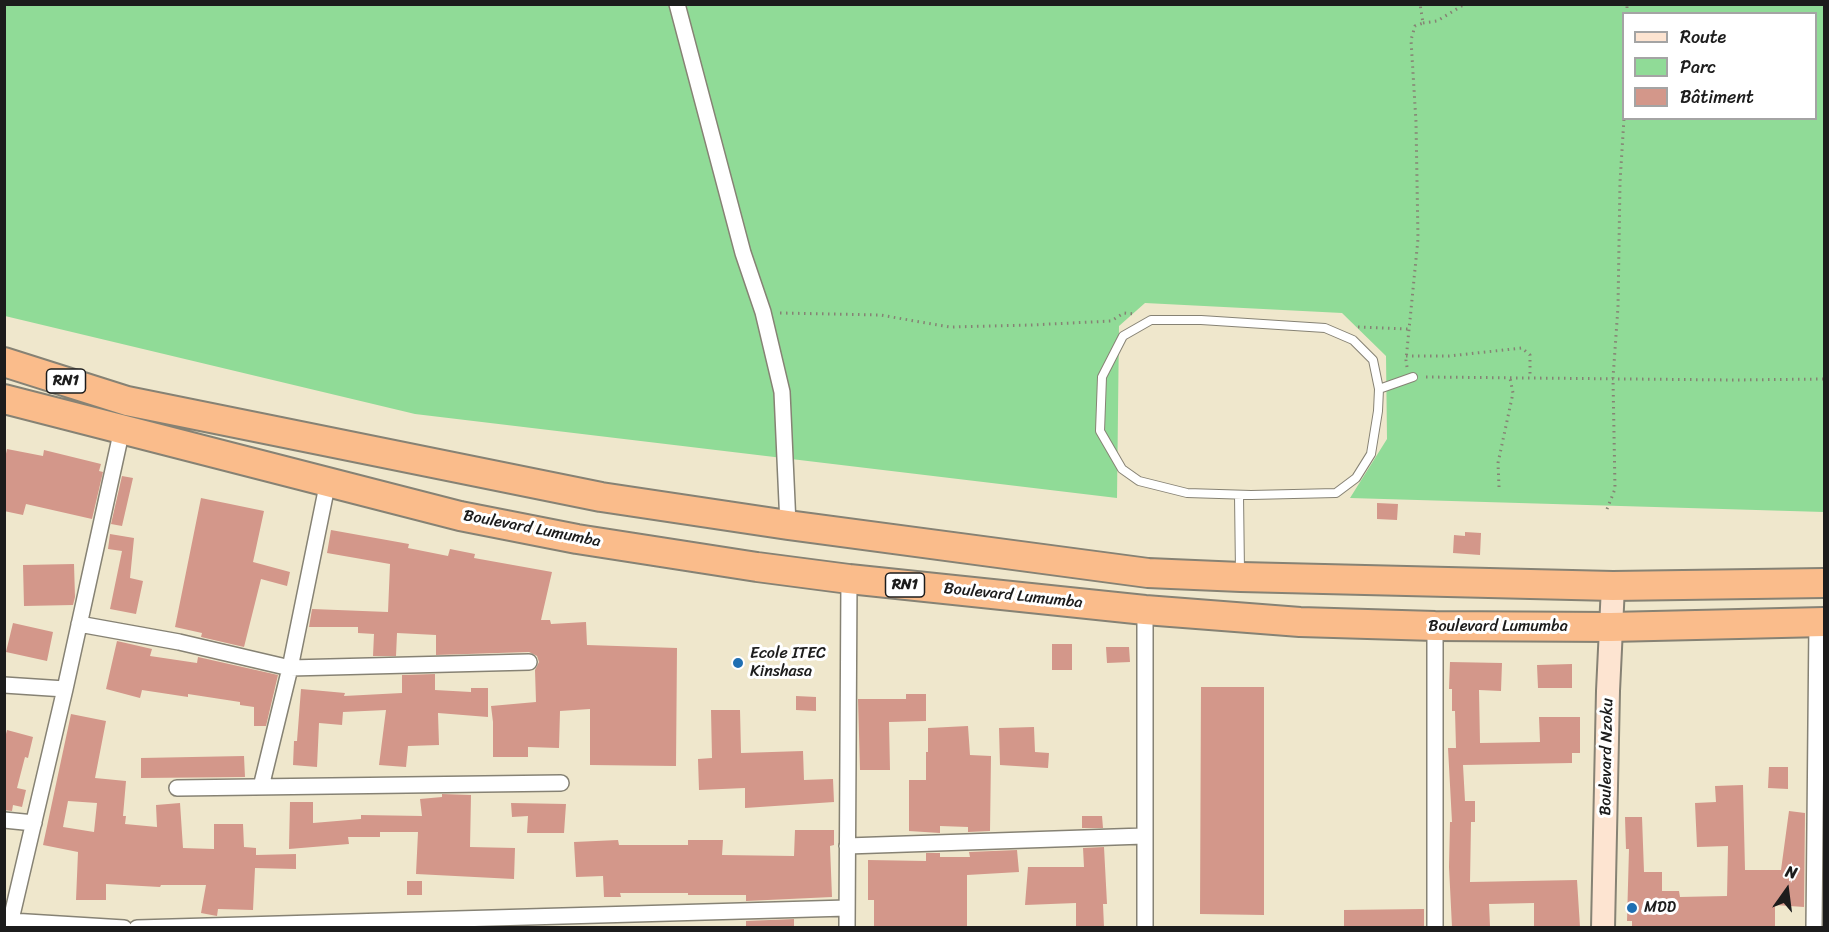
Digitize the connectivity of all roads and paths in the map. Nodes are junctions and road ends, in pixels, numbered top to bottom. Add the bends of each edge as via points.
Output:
1 (677, 4) edge
2 (1420, 4) edge
3 (1465, 4) edge
4 (1423, 23) junction
5 (1624, 120) edge
6 (763, 312) junction
7 (1136, 314) dead end
8 (1357, 327) dead end
9 (1409, 329) junction
10 (1406, 356) junction
11 (4, 362) edge
12 (1413, 376) junction
13 (1510, 378) junction
14 (1530, 378) junction
15 (1613, 378) junction
16 (1824, 379) edge
17 (1379, 389) junction
18 (4, 399) edge
19 (122, 429) junction
20 (328, 481) junction
21 (1499, 487) dead end
22 (1239, 495) junction
23 (1607, 509) dead end
24 (788, 525) junction
25 (1240, 577) junction
26 (849, 579) junction
27 (1824, 583) edge
28 (1613, 586) junction
29 (1145, 610) junction
30 (1821, 622) edge
31 (79, 624) junction
32 (1435, 626) junction
33 (1611, 627) junction
34 (529, 662) dead end
35 (290, 668) junction
36 (4, 685) edge
37 (65, 688) junction
38 (561, 783) dead end
39 (261, 787) junction
40 (177, 788) dead end
41 (1820, 817) edge
42 (4, 820) edge
43 (34, 823) junction
44 (1144, 836) junction
45 (847, 846) junction
46 (847, 908) junction
47 (10, 924) edge
48 (124, 927) edge
49 (137, 927) edge
50 (847, 927) edge
51 (1145, 927) edge
52 (1435, 927) edge
53 (1603, 927) edge
54 (1814, 927) edge

1 - 6 street via 743,253
2 - 4 path
3 - 4 path via 1437,21
4 - 9 path via 1415,26 1411,40 1418,239
5 - 15 path
6 - 7 path via 880,315 950,327 1111,321 1124,313
6 - 24 street via 782,392
8 - 9 path
9 - 10 path
10 - 12 path via 1408,373
10 - 14 path via 1522,348 1530,355
11 - 24 highway, RN1 via 127,401 602,497
12 - 13 path
12 - 17 lane
13 - 14 path
13 - 21 path via 1513,393 1498,463
14 - 15 path
15 - 16 path
15 - 23 path via 1615,489
17 - 22 lane via 1371,454 1356,478 1336,493
17 - 22 lane via 1373,360 1353,340 1325,328 1151,320 1123,336 1102,377 1100,431 1122,469 1139,481 1187,493
18 - 19 highway, Boulevard Lumumba / RN1
19 - 20 highway, Boulevard Lumumba / RN1
19 - 31 street
20 - 26 highway, Boulevard Lumumba / RN1 via 460,516 577,539
20 - 35 street
22 - 25 lane
24 - 25 highway, RN1 via 1148,573
25 - 28 highway, RN1
26 - 29 highway, Boulevard Lumumba / RN1
26 - 45 street
27 - 28 highway, RN1
28 - 33 street, Boulevard Nzoku
29 - 32 highway, Boulevard Lumumba / RN1 via 1300,622
29 - 44 street
30 - 33 highway, Boulevard Lumumba / RN1
30 - 41 street
31 - 35 street
31 - 37 street
32 - 33 highway, Boulevard Lumumba / RN1
32 - 52 street
33 - 53 street, Boulevard Nzoku
34 - 35 street
35 - 39 street
36 - 37 street
37 - 43 street
38 - 39 street
39 - 40 street
41 - 54 street
42 - 43 street
43 - 47 street
44 - 45 street
44 - 51 street
45 - 46 street
46 - 49 street
46 - 50 street
47 - 48 street

